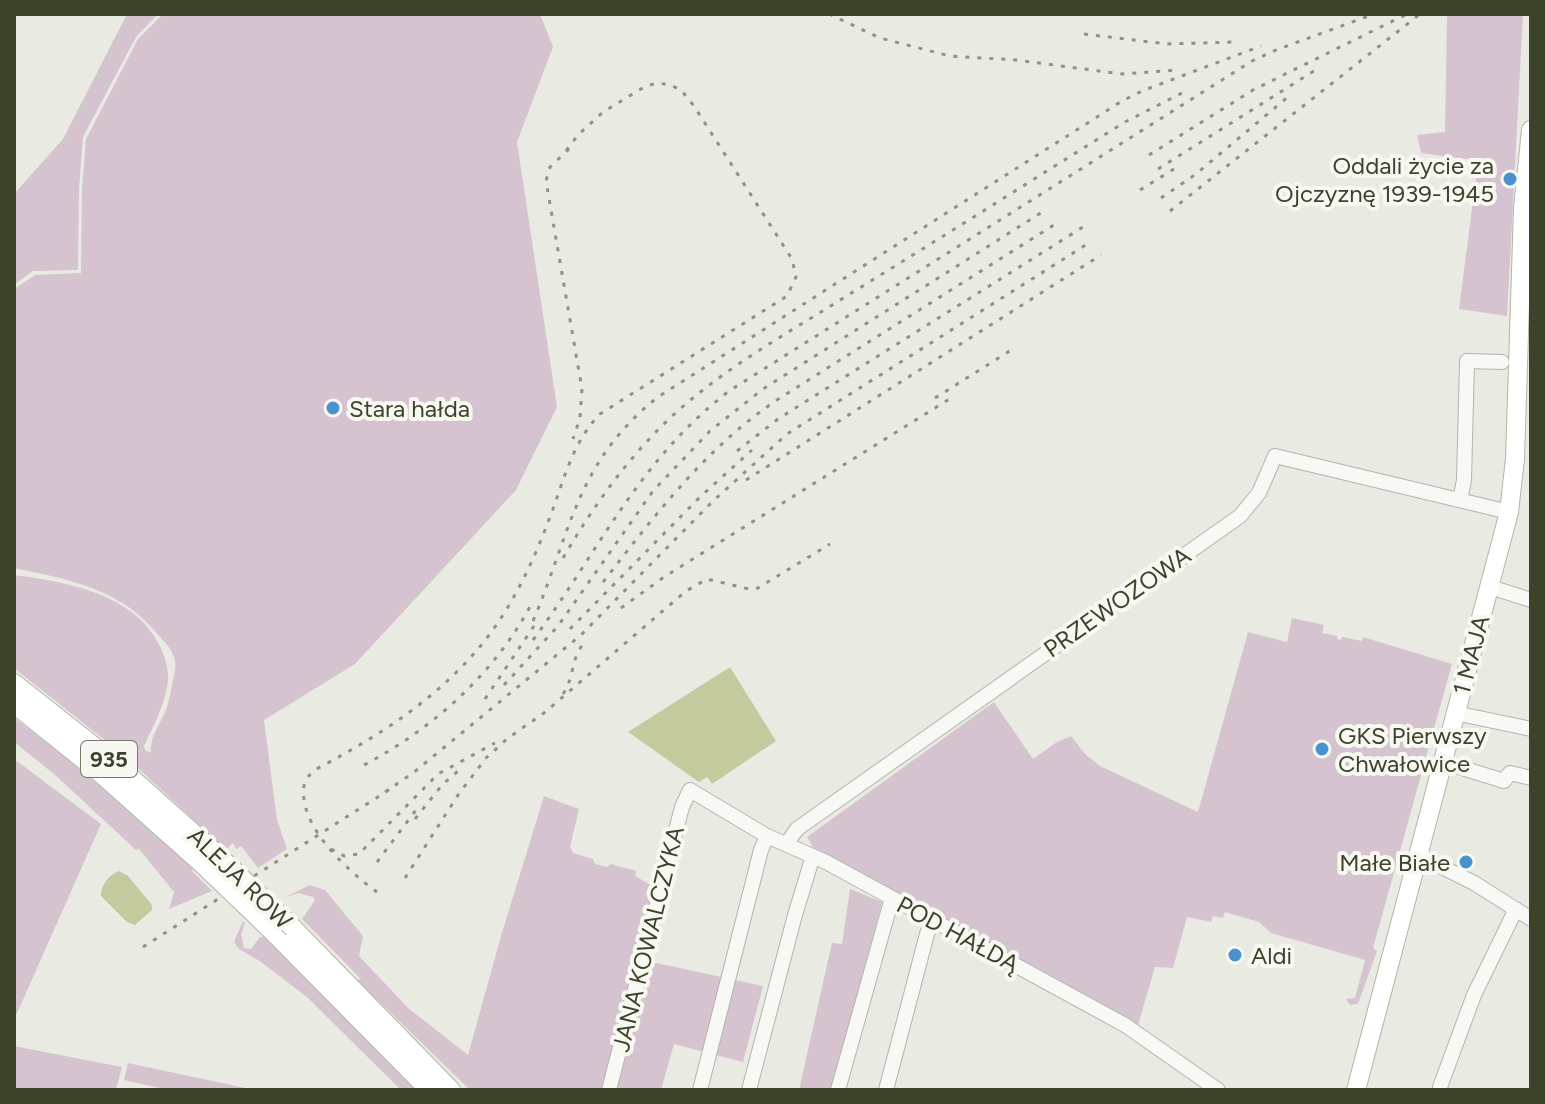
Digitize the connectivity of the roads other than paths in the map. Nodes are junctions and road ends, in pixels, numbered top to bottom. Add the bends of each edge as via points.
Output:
1 (1531, 130) edge
2 (1527, 210) edge
3 (1502, 362) dead end
4 (1523, 459) edge
5 (1460, 500) junction
6 (1509, 512) junction
7 (1490, 587) junction
8 (1531, 600) edge
9 (14, 683) edge
10 (14, 704) edge
11 (1455, 713) junction
12 (1531, 729) edge
13 (1443, 762) junction
14 (1531, 778) edge
15 (690, 790) joint
16 (767, 836) junction
17 (787, 843) junction
18 (1418, 855) junction
19 (813, 856) junction
20 (892, 898) junction
21 (1516, 909) junction
22 (1531, 919) edge
23 (933, 920) junction
24 (1440, 1087) dead end
25 (429, 1090) edge
26 (451, 1090) edge
27 (609, 1090) edge
28 (700, 1090) edge
29 (749, 1090) edge
30 (838, 1090) edge
31 (886, 1090) edge
32 (1218, 1090) edge
33 (1356, 1090) edge

1 - 2 main road, 1 MAJA
2 - 4 main road, 1 MAJA
3 - 5 street via 1467,361
4 - 6 main road, 1 MAJA
5 - 6 street, PRZEWOZOWA
5 - 17 street, PRZEWOZOWA via 1275,456 1259,493 1240,516 848,792 797,829
6 - 7 main road, 1 MAJA
7 - 8 street
7 - 11 main road, 1 MAJA
9 - 26 main road, ALEJA ROW / 935, bridge via 109,758 220,857
10 - 25 main road, ALEJA ROW / 935, bridge via 200,862
11 - 12 street
11 - 13 main road, 1 MAJA
13 - 14 street via 1504,781 1510,773
13 - 18 main road, 1 MAJA
15 - 16 street, POD HAŁDĄ
15 - 27 street, JANA KOWALCZYKA
16 - 17 street, POD HAŁDĄ
16 - 28 street
17 - 19 street, POD HAŁDĄ
18 - 21 street
18 - 33 main road, 1 MAJA
19 - 20 street, POD HAŁDĄ
19 - 29 street
20 - 23 street, POD HAŁDĄ
20 - 30 street
21 - 22 street
21 - 24 street via 1474,995
23 - 31 street
23 - 32 street, POD HAŁDĄ via 1137,1032

